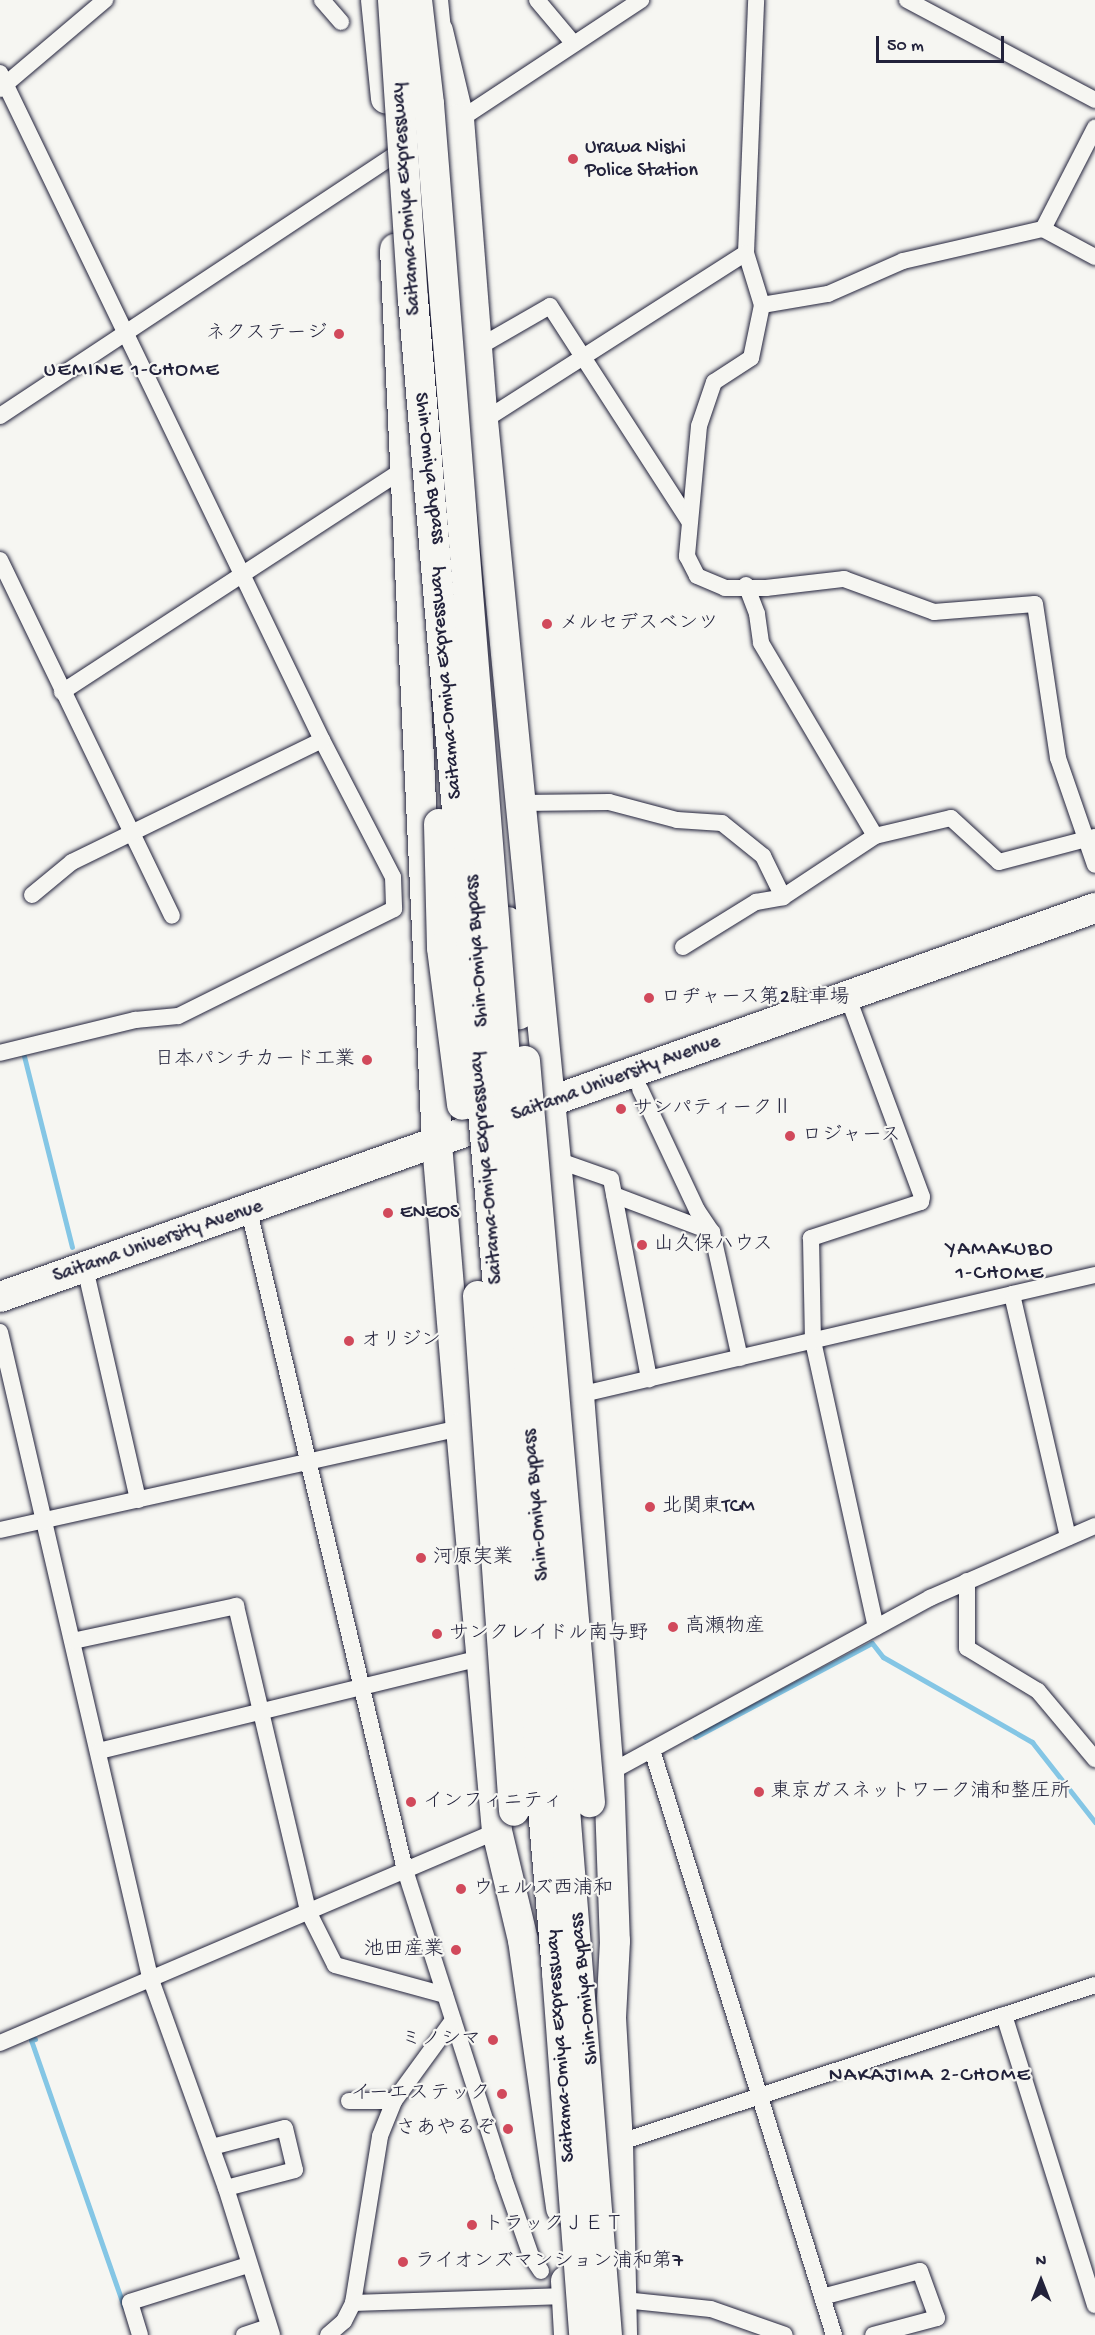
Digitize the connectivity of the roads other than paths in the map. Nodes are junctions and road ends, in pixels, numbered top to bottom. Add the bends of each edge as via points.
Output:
1 (105, 0) edge
2 (322, 0) edge
3 (376, 0) edge
4 (393, 0) edge
5 (417, 0) edge
6 (433, 0) edge
7 (537, 0) edge
8 (641, 0) edge
9 (756, 0) edge
10 (907, 0) edge
11 (340, 22) dead end
12 (574, 44) junction
13 (2, 83) edge
14 (1095, 100) edge
15 (1095, 128) edge
16 (450, 130) junction
17 (392, 168) junction
18 (1043, 229) junction
19 (746, 253) junction
20 (1095, 257) edge
21 (413, 299) junction
22 (762, 305) junction
23 (125, 334) junction
24 (477, 348) junction
25 (584, 359) junction
26 (0, 416) edge
27 (483, 421) junction
28 (406, 468) junction
29 (690, 522) junction
30 (0, 560) edge
31 (245, 576) junction
32 (746, 585) junction
33 (62, 692) junction
34 (322, 740) junction
35 (482, 781) junction
36 (520, 803) junction
37 (130, 834) junction
38 (875, 836) junction
39 (1090, 838) edge
40 (1095, 865) edge
41 (32, 895) dead end
42 (783, 897) junction
43 (1095, 908) edge
44 (172, 916) dead end
45 (683, 947) dead end
46 (847, 995) junction
47 (0, 1053) edge
48 (640, 1089) dead end
49 (548, 1104) junction
50 (437, 1144) junction
51 (554, 1159) junction
52 (614, 1195) junction
53 (249, 1211) junction
54 (712, 1232) junction
55 (85, 1268) junction
56 (1095, 1275) edge
57 (1012, 1294) junction
58 (0, 1297) edge
59 (0, 1332) edge
60 (813, 1341) junction
61 (740, 1358) junction
62 (649, 1379) junction
63 (579, 1395) junction
64 (460, 1428) junction
65 (307, 1462) junction
66 (138, 1500) junction
67 (45, 1520) junction
68 (1095, 1526) edge
69 (0, 1530) edge
70 (1068, 1537) junction
71 (967, 1581) junction
72 (876, 1627) junction
73 (73, 1641) junction
74 (480, 1658) junction
75 (361, 1687) junction
76 (264, 1711) junction
77 (1089, 1743) edge
78 (652, 1750) junction
79 (99, 1751) junction
80 (1095, 1759) edge
81 (609, 1773) junction
82 (506, 1821) junction
83 (405, 1870) junction
84 (308, 1911) junction
85 (150, 1977) junction
86 (1095, 1985) edge
87 (445, 1995) junction
88 (1004, 2015) junction
89 (611, 2018) junction
90 (453, 2020) junction
91 (0, 2043) edge
92 (760, 2097) junction
93 (394, 2101) junction
94 (349, 2102) dead end
95 (618, 2143) junction
96 (212, 2146) junction
97 (226, 2188) junction
98 (561, 2208) junction
99 (248, 2265) junction
100 (541, 2271) dead end
101 (566, 2296) junction
102 (822, 2297) junction
103 (624, 2300) junction
104 (353, 2303) junction
105 (1095, 2306) edge
106 (270, 2331) edge
107 (140, 2335) edge
108 (243, 2335) edge
109 (328, 2335) edge
110 (569, 2335) edge
111 (584, 2335) edge
112 (607, 2335) edge
113 (621, 2335) edge
114 (784, 2335) edge
115 (834, 2335) edge
116 (873, 2335) edge

1 - 13 street
2 - 11 street
3 - 17 highway, Shin-Omiya Bypass
4 - 21 highway, Saitama-Omiya Expressway, bridge
5 - 35 highway, Saitama-Omiya Expressway, bridge via 430,116
6 - 16 highway
7 - 12 street
8 - 12 street
9 - 19 street
10 - 14 street
12 - 16 street
13 - 23 street
15 - 18 street
16 - 17 highway, Shin-Omiya Bypass via 467,646 493,1078 451,647
16 - 24 highway
17 - 23 street
17 - 28 highway
18 - 20 street
18 - 22 street via 903,261 828,294
19 - 22 street
19 - 25 street
21 - 82 highway, bridge via 413,426 438,780 442,948 470,1166
21 - 111 highway, Saitama-Omiya Expressway, bridge
22 - 29 street via 750,358 714,382 699,426
23 - 26 street
23 - 31 street
24 - 25 street via 550,306
24 - 27 highway
25 - 27 street
25 - 29 street
27 - 36 highway
28 - 31 street
28 - 50 highway
29 - 32 street via 687,556 697,576 725,588
30 - 33 street
31 - 33 street
31 - 34 street
32 - 38 street via 757,614 761,643
32 - 39 street via 766,588 844,579 934,612 1035,604 1058,758
33 - 37 street
34 - 37 street
34 - 47 street via 393,877 394,909 178,1016 135,1020
35 - 89 highway, bridge via 496,835 528,1095
35 - 112 highway, Saitama-Omiya Expressway, bridge
36 - 42 street via 609,802 676,820 722,823 763,856
36 - 49 highway
37 - 41 street via 72,862
37 - 44 street
38 - 39 street via 951,818 999,862
38 - 42 street
39 - 40 street
42 - 45 street via 756,902
43 - 46 highway, Saitama University Avenue
46 - 49 highway, Saitama University Avenue
46 - 60 street via 922,1197 921,1202 813,1234
48 - 54 street via 697,1210
49 - 50 highway, Saitama University Avenue
49 - 51 highway
50 - 53 highway, Saitama University Avenue
50 - 64 highway
51 - 52 street via 611,1179
51 - 63 highway
52 - 54 street
52 - 62 street
53 - 55 highway, Saitama University Avenue
53 - 65 street
54 - 61 street
55 - 58 highway, Saitama University Avenue
55 - 66 street
56 - 57 street
57 - 60 street
57 - 70 street
59 - 67 street
60 - 61 street
60 - 72 street
61 - 62 street
62 - 63 street
63 - 81 highway
64 - 65 street
64 - 74 highway
65 - 66 street
65 - 75 street
66 - 67 street
67 - 69 street
67 - 73 street
68 - 70 street
70 - 71 street
71 - 72 street
71 - 77 street via 967,1648 1038,1691
72 - 78 street
73 - 76 street via 236,1606
73 - 79 street
74 - 75 street
74 - 82 highway
75 - 76 street
75 - 83 street
76 - 79 street
76 - 84 street
77 - 80 street
78 - 81 street
78 - 92 street
79 - 85 street
81 - 89 highway via 615,1941
82 - 83 street
82 - 98 highway
83 - 84 street
83 - 87 street
84 - 85 street
84 - 87 street via 335,1965
85 - 91 street
85 - 96 street
86 - 88 street
87 - 90 street
88 - 92 street
88 - 105 street
89 - 95 highway
90 - 93 street
90 - 100 street via 527,2246
92 - 95 street
92 - 102 street
93 - 94 street
93 - 104 street via 380,2136
95 - 103 highway
96 - 97 street
96 - 97 street via 285,2128 295,2170
97 - 99 street
98 - 101 highway, Shin-Omiya Bypass
98 - 113 highway, Shin-Omiya Bypass via 502,1178
99 - 106 street
99 - 107 street via 130,2302
101 - 104 street
101 - 110 highway, Shin-Omiya Bypass
102 - 115 street
102 - 116 street via 920,2271 937,2318
103 - 113 highway
103 - 114 street via 711,2309
104 - 109 street via 344,2321
106 - 108 street

